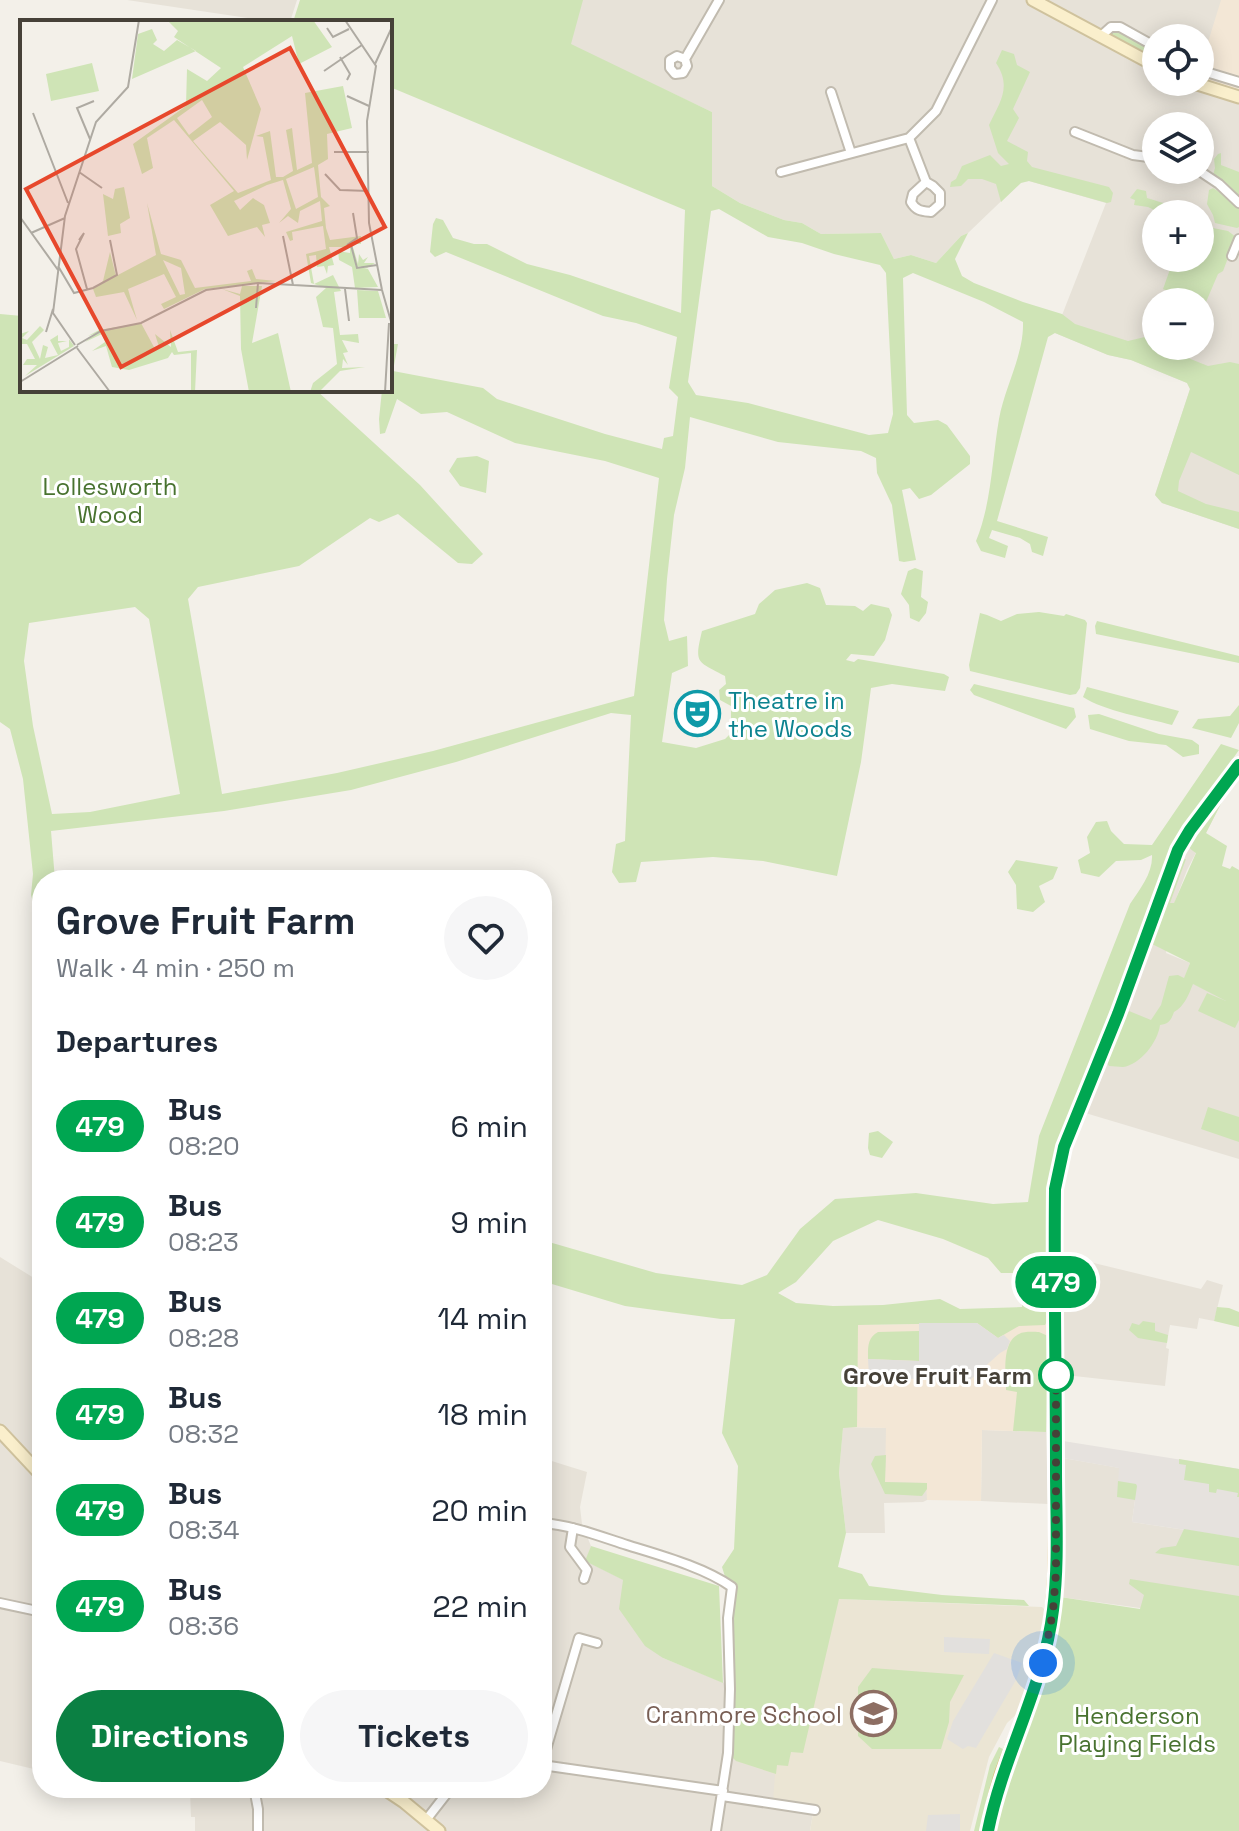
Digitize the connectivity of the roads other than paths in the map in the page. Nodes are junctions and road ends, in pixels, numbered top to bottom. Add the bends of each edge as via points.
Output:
1 (719, 0) edge
2 (992, 0) edge
3 (1033, 0) edge
4 (1101, 36) junction
5 (1142, 39) edge
6 (1142, 58) edge
7 (685, 59) dead end
8 (1214, 74) edge
9 (1239, 82) edge
10 (1214, 86) edge
11 (831, 92) dead end
12 (1239, 97) edge
13 (1075, 132) dead end
14 (909, 138) junction
15 (851, 153) junction
16 (1142, 156) edge
17 (781, 172) dead end
18 (1214, 181) edge
19 (926, 182) dead end
20 (1239, 203) edge
21 (1239, 239) edge
22 (1232, 256) dead end
23 (1239, 765) edge
24 (0, 1431) edge
25 (32, 1465) edge
26 (552, 1525) edge
27 (573, 1528) junction
28 (584, 1579) dead end
29 (0, 1603) edge
30 (32, 1610) edge
31 (597, 1643) dead end
32 (552, 1730) edge
33 (552, 1766) edge
34 (722, 1793) junction
35 (256, 1798) edge
36 (396, 1798) edge
37 (443, 1798) edge
38 (815, 1810) dead end
39 (426, 1820) junction
40 (258, 1831) edge
41 (439, 1831) edge
42 (716, 1831) edge
43 (988, 1831) edge

1 - 7 street
2 - 14 street via 936,111
3 - 4 main road
4 - 5 street via 1120,27
4 - 6 main road
8 - 9 street
10 - 12 main road
11 - 15 street
13 - 16 street
14 - 15 street
14 - 19 street
15 - 17 street
18 - 20 street
21 - 22 street
23 - 43 main road via 1178,850 1064,1147 1055,1189 1053,1611 1043,1663 1000,1780
24 - 25 main road
26 - 27 street
27 - 28 street via 570,1547 587,1570
27 - 34 street via 661,1556 732,1587 728,1753
29 - 30 street
31 - 32 street via 579,1638
33 - 34 street
34 - 38 street
34 - 42 street
35 - 40 street
36 - 39 main road
37 - 39 street
39 - 41 main road

